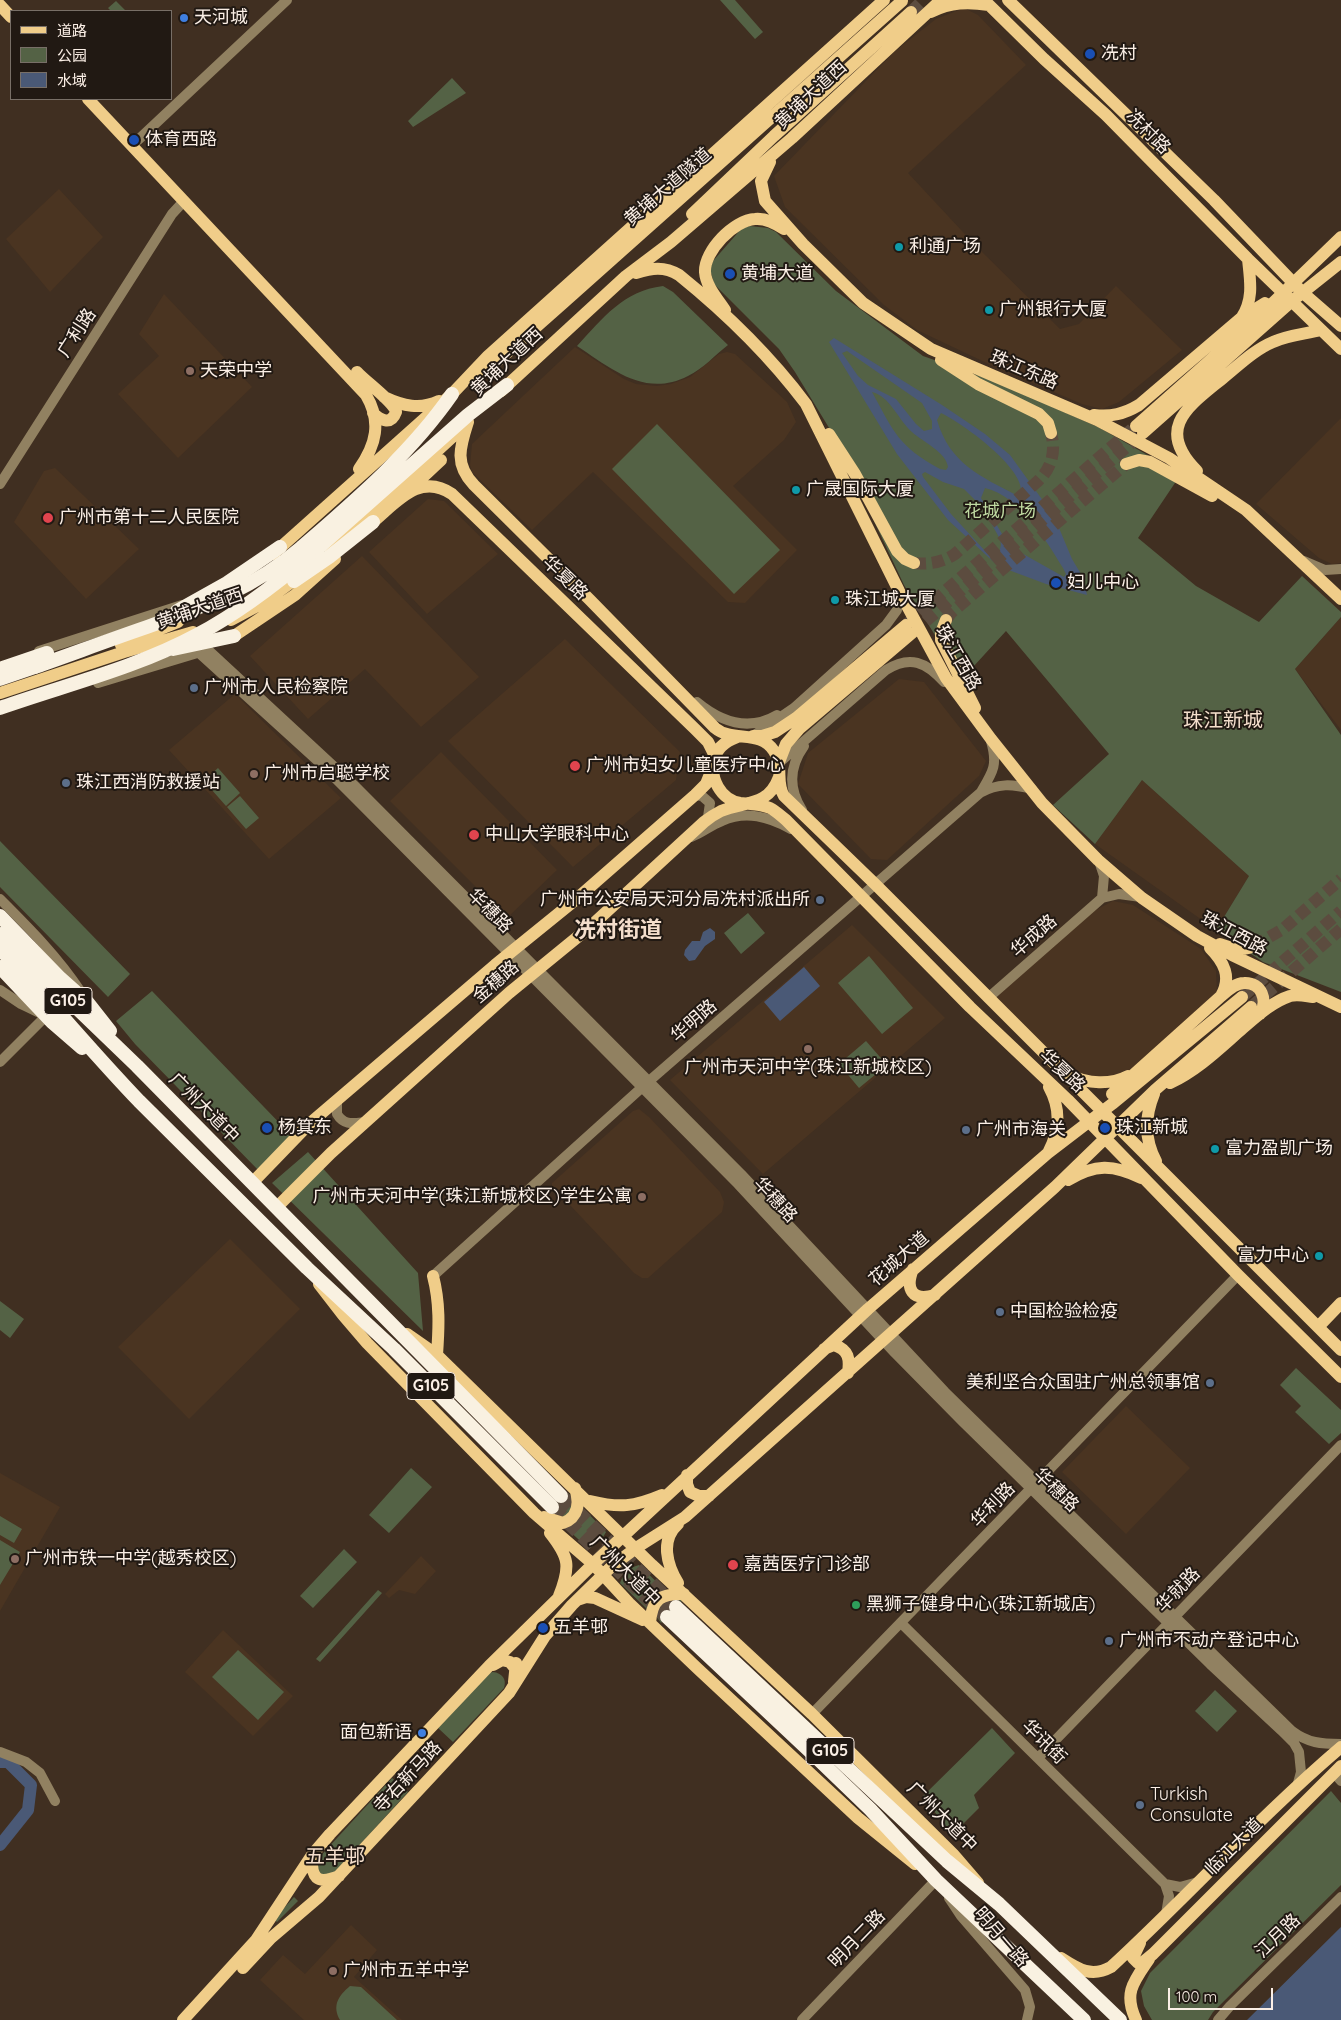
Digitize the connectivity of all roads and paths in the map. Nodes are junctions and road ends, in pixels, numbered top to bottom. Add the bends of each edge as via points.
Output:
1 (6, 0) edge
2 (288, 0) edge
3 (884, 0) edge
4 (926, 0) edge
5 (941, 0) edge
6 (1008, 0) edge
7 (902, 1) tunnel mouth
8 (986, 2) edge
9 (0, 5) edge
10 (16, 10) edge
11 (917, 14) junction
12 (10, 16) edge
13 (89, 100) edge
14 (101, 100) edge
15 (142, 138) junction
16 (792, 138) junction
17 (184, 201) junction
18 (1341, 237) edge
19 (803, 244) junction
20 (1248, 259) junction
21 (1341, 262) edge
22 (626, 276) junction
23 (1294, 282) junction
24 (1302, 292) junction
25 (1287, 297) junction
26 (1241, 318) junction
27 (736, 326) junction
28 (1341, 326) edge
29 (899, 329) junction
30 (1321, 330) junction
31 (1341, 349) edge
32 (507, 385) junction
33 (452, 394) junction
34 (384, 397) junction
35 (806, 404) junction
36 (373, 413) junction
37 (1079, 413) junction
38 (468, 422) junction
39 (1140, 430) tunnel mouth
40 (1051, 433) tunnel mouth
41 (1126, 464) tunnel mouth
42 (0, 484) edge
43 (474, 485) junction
44 (348, 486) junction
45 (1217, 490) junction
46 (459, 499) junction
47 (373, 522) junction
48 (1272, 535) junction
49 (280, 547) junction
50 (306, 551) junction
51 (1296, 558) junction
52 (914, 563) tunnel mouth
53 (1341, 569) edge
54 (894, 580) junction
55 (294, 581) junction
56 (1341, 598) edge
57 (193, 602) junction
58 (946, 620) tunnel mouth
59 (146, 627) junction
60 (234, 636) junction
61 (203, 651) junction
62 (0, 665) edge
63 (0, 669) edge
64 (53, 672) junction
65 (0, 674) edge
66 (831, 674) junction
67 (0, 679) edge
68 (668, 679) junction
69 (0, 687) edge
70 (0, 693) edge
71 (0, 703) edge
72 (0, 708) edge
73 (969, 710) junction
74 (0, 714) edge
75 (703, 717) junction
76 (693, 726) junction
77 (819, 728) junction
78 (753, 736) junction
79 (737, 737) junction
80 (991, 739) junction
81 (715, 756) junction
82 (779, 762) junction
83 (712, 769) junction
84 (779, 777) junction
85 (1032, 790) junction
86 (980, 793) junction
87 (695, 795) junction
88 (751, 803) junction
89 (808, 820) junction
90 (704, 822) junction
91 (798, 832) junction
92 (685, 840) junction
93 (1098, 860) junction
94 (876, 884) junction
95 (862, 897) junction
96 (1102, 898) junction
97 (1142, 898) junction
98 (0, 899) edge
99 (0, 916) edge
100 (0, 934) edge
101 (1199, 937) junction
102 (1254, 946) tunnel mouth
103 (0, 949) edge
104 (512, 950) junction
105 (0, 967) edge
106 (533, 972) junction
107 (0, 980) edge
108 (0, 990) edge
109 (1220, 997) junction
110 (1242, 997) tunnel mouth
111 (988, 998) junction
112 (1327, 1000) junction
113 (88, 1003) junction
114 (1341, 1005) edge
115 (1256, 1010) junction
116 (46, 1016) junction
117 (0, 1062) edge
118 (137, 1066) junction
119 (1060, 1069) junction
120 (112, 1073) junction
121 (1135, 1073) junction
122 (1046, 1080) junction
123 (645, 1085) junction
124 (1155, 1090) junction
125 (338, 1100) junction
126 (1100, 1109) junction
127 (1087, 1119) junction
128 (366, 1122) junction
129 (1118, 1127) junction
130 (1106, 1138) junction
131 (1048, 1154) junction
132 (1161, 1170) junction
133 (253, 1182) junction
134 (1148, 1182) junction
135 (1054, 1187) junction
136 (277, 1207) junction
137 (307, 1268) junction
138 (913, 1270) junction
139 (1238, 1275) junction
140 (433, 1276) joint
141 (935, 1295) junction
142 (1341, 1303) edge
143 (378, 1312) junction
144 (864, 1312) junction
145 (1318, 1327) junction
146 (888, 1338) junction
147 (824, 1349) junction
148 (1341, 1350) edge
149 (437, 1354) junction
150 (848, 1373) junction
151 (1341, 1376) edge
152 (1341, 1445) edge
153 (687, 1475) junction
154 (1034, 1486) junction
155 (575, 1488) junction
156 (669, 1492) junction
157 (561, 1496) tunnel mouth
158 (708, 1496) junction
159 (589, 1501) junction
160 (552, 1507) tunnel mouth
161 (534, 1513) junction
162 (686, 1517) junction
163 (636, 1548) junction
164 (581, 1553) junction
165 (593, 1564) junction
166 (652, 1565) junction
167 (602, 1574) junction
168 (684, 1594) junction
169 (557, 1600) junction
170 (577, 1600) junction
171 (1172, 1619) junction
172 (650, 1623) junction
173 (901, 1623) junction
174 (490, 1666) junction
175 (509, 1693) junction
176 (812, 1714) junction
177 (1341, 1746) edge
178 (0, 1752) edge
179 (1038, 1758) junction
180 (1339, 1772) edge
181 (1298, 1783) junction
182 (55, 1802) dead end
183 (312, 1856) junction
184 (339, 1876) junction
185 (936, 1880) junction
186 (1200, 1882) junction
187 (1165, 1884) junction
188 (986, 1892) junction
189 (1341, 1897) edge
190 (1166, 1914) junction
191 (1144, 1936) junction
192 (1044, 1947) junction
193 (1153, 1954) junction
194 (183, 2020) edge
195 (194, 2020) edge
196 (802, 2020) edge
197 (1027, 2020) edge
198 (1084, 2020) edge
199 (1120, 2020) edge
200 (1136, 2020) edge
201 (1218, 2020) edge

1 - 10 main road
2 - 15 street
3 - 33 main road, 黄埔大道西 via 488,356
4 - 11 main road via 927,8
5 - 11 main road, 黄埔大道西
6 - 23 main road, 冼村路
7 - 33 main road, 黄埔大道隧道 via 516,345
8 - 11 main road via 966,2
8 - 20 main road, 冼村路 via 1106,114
9 - 12 main road
11 - 16 main road, 黄埔大道西
11 - 22 main road, 黄埔大道隧道 via 774,136
13 - 17 main road
14 - 15 main road
15 - 34 main road
16 - 19 main road, 珠江东路 via 766,168 760,181 765,201
16 - 22 main road, 黄埔大道西 via 671,242
17 - 36 main road via 361,388
17 - 42 street, 广利路 via 172,214
18 - 23 main road
19 - 27 main road via 773,222 757,218 734,228 712,249 706,264 706,278
19 - 29 main road, 珠江东路 via 863,303
20 - 25 main road, 冼村路
20 - 26 main road via 1249,306
21 - 24 main road
22 - 27 main road, 珠江西路 via 656,268 672,270
22 - 32 main road, 黄埔大道西
23 - 24 main road, 冼村路
23 - 25 main road
24 - 25 main road
24 - 28 main road
25 - 26 main road
25 - 30 main road, 冼村路
25 - 39 main road via 1235,339
26 - 37 main road via 1129,411 1112,416
27 - 35 main road, 珠江西路 via 776,365
29 - 37 main road, 珠江东路 via 931,349
29 - 40 main road via 978,384 1039,414 1048,423
30 - 31 main road, 冼村路
30 - 45 main road via 1284,338 1263,347 1197,399 1182,416 1177,438 1179,448 1188,462
32 - 38 main road, 黄埔大道西
32 - 50 highway
33 - 34 main road via 423,407 409,406
33 - 44 main road, 黄埔大道西
33 - 50 highway via 424,432
34 - 36 main road via 395,407 394,416 391,420 382,421
35 - 52 main road via 847,460 897,551
35 - 54 main road, 珠江西路
36 - 44 main road via 374,443
37 - 45 main road, 珠江东路 via 1155,450
38 - 43 main road, 华夏路 via 460,460 465,475
38 - 47 main road via 451,450
38 - 55 main road, 黄埔大道西
41 - 48 main road via 1139,460 1156,465 1251,518
43 - 46 main road via 464,486
43 - 68 main road, 华夏路
44 - 49 main road, 黄埔大道西
45 - 48 main road, 珠江东路 via 1246,510
46 - 47 main road, 华夏路 via 435,485 418,488 408,492
46 - 76 main road, 华夏路
47 - 55 highway
47 - 60 main road via 295,595
48 - 51 main road, 珠江东路
49 - 57 highway
49 - 64 main road, 黄埔大道西 via 235,588 194,615
50 - 59 highway, bridge via 240,590
50 - 72 highway, bridge via 260,596 196,636 132,663
51 - 53 street via 1326,570
51 - 56 main road, 珠江东路
54 - 66 street via 898,602 893,617
54 - 73 main road, 珠江西路 via 946,678
55 - 64 main road, 黄埔大道西 via 264,603 232,620
57 - 62 street
57 - 65 highway via 139,627
58 - 80 main road via 941,640
59 - 63 highway, bridge via 92,638
59 - 67 highway, bridge
60 - 61 street
60 - 71 highway via 135,659
61 - 74 street
61 - 104 street, 华穗路 via 334,765
64 - 69 main road
64 - 70 main road
66 - 68 street via 774,717 746,725 710,713
66 - 78 street via 780,719
68 - 75 main road, 华夏路
73 - 77 street via 937,674 928,667 908,661 886,670
73 - 80 main road, 珠江西路
75 - 76 main road
75 - 79 main road, 华夏路 via 719,731
76 - 81 main road, 华夏路 via 708,742
77 - 82 street
77 - 89 street via 801,751 792,772 793,791
78 - 79 main road, 华夏路
78 - 82 main road via 768,744
78 - 82 main road, 华夏路 via 767,735 796,718 909,629 791,738
79 - 81 main road via 725,743
80 - 85 main road, 珠江西路
80 - 86 street via 996,763
81 - 83 main road
82 - 84 main road, 华夏路
83 - 87 main road, 金穗路 via 706,784
83 - 88 main road, 华夏路 via 718,787 725,795 735,801
84 - 88 main road via 767,796
84 - 89 main road, 华夏路 via 784,796
85 - 86 street via 1005,784
85 - 93 main road, 珠江西路
86 - 94 street, 华明路
87 - 90 street via 710,803
87 - 104 main road, 金穗路 via 574,901
88 - 90 main road, 金穗路 via 720,811
88 - 91 main road, 华夏路 via 770,808
89 - 94 main road, 华夏路
90 - 92 main road, 金穗路
91 - 92 street via 765,817 746,815 720,822
91 - 95 main road, 华夏路
92 - 106 main road, 金穗路 via 591,926
93 - 96 street via 1104,876
93 - 97 main road, 珠江西路
94 - 95 street, 华明路
94 - 111 main road, 华夏路
95 - 122 main road, 华夏路
95 - 123 street, 华明路
96 - 97 street via 1119,894
96 - 111 street, 华成路
97 - 101 main road, 珠江西路
98 - 113 street via 56,957
99 - 113 highway, G105
100 - 118 highway, 广州大道中 / G105
101 - 102 main road via 1228,947
101 - 109 main road via 1224,965 1224,990
101 - 112 main road, 珠江西路
103 - 120 highway, 广州大道中 / G105
104 - 106 street, 华穗路
104 - 125 main road, 金穗路
105 - 116 highway
106 - 123 street, 华穗路
106 - 128 main road, 金穗路
107 - 116 highway
108 - 116 street
109 - 115 main road via 1238,984 1252,984 1265,1000 1265,1005
109 - 121 main road
110 - 126 main road
111 - 119 main road, 华夏路
112 - 114 main road
112 - 115 main road via 1291,996
113 - 118 highway, G105
115 - 124 main road via 1191,1072
116 - 117 street
116 - 120 highway
118 - 133 highway, 广州大道中 / G105
119 - 121 main road via 1078,1079 1101,1082 1117,1081
119 - 122 main road via 1056,1076
119 - 126 main road, 华夏路
120 - 137 highway, 广州大道中 / G105
121 - 126 main road
122 - 127 main road, 华夏路
122 - 131 main road via 1058,1105 1055,1137
123 - 140 street, 华明路
123 - 144 street, 华穗路 via 750,1184
124 - 129 main road
124 - 132 main road via 1146,1127 1151,1150
125 - 128 street via 337,1114 344,1122
125 - 133 main road, 金穗路 via 298,1133
126 - 127 main road
126 - 129 main road, 华夏路
127 - 130 main road, 华夏路
127 - 131 main road, 花城大道
128 - 136 main road, 金穗路
129 - 130 main road
129 - 132 main road, 华夏路
130 - 134 main road, 华夏路
130 - 135 main road
131 - 138 main road, 花城大道
132 - 134 main road via 1151,1171
132 - 145 main road, 华夏路
133 - 136 highway, 广州大道中 / G105
134 - 135 main road via 1114,1167 1104,1167 1087,1170
134 - 139 main road, 华夏路
135 - 141 main road
136 - 143 highway, 广州大道中 / G105
137 - 160 highway, 广州大道中 / G105 via 394,1349
137 - 161 main road, 广州大道中 via 351,1325
138 - 141 main road via 909,1280 911,1290 925,1298
138 - 144 main road, 花城大道
139 - 151 main road, 华夏路
139 - 154 street, 华利路
140 - 149 main road via 440,1321
141 - 146 main road
142 - 145 main road
143 - 149 main road, 广州大道中
143 - 157 highway, 广州大道中 / G105
144 - 146 street, 华穗路
144 - 147 main road, 花城大道
145 - 148 main road, 华夏路
146 - 150 main road
146 - 154 street, 华穗路
147 - 150 main road via 834,1345 842,1347 848,1354
147 - 153 main road, 花城大道
149 - 155 main road, 广州大道中
150 - 158 main road
152 - 171 street, 华就路
153 - 156 main road, 花城大道
153 - 158 main road via 690,1492
154 - 171 street, 华穗路
154 - 173 street, 华利路
155 - 159 main road, 广州大道中
155 - 161 main road via 578,1509 568,1521 558,1522
156 - 159 main road via 622,1507
156 - 165 main road, 花城大道
158 - 162 main road
159 - 163 main road, 广州大道中
161 - 164 main road, 广州大道中
161 - 169 main road via 567,1560 566,1576
162 - 163 main road
162 - 168 main road via 671,1532 667,1550 670,1569
163 - 164 main road via 596,1557
163 - 166 main road, 广州大道中
163 - 167 main road, 寺右新马路
164 - 165 main road, 广州大道中
165 - 166 main road via 638,1561
165 - 167 main road, 广州大道中
165 - 169 main road, 寺右新马路
166 - 168 main road, 广州大道中
167 - 170 main road, 寺右新马路
167 - 172 main road, 广州大道中
168 - 172 main road via 671,1593 661,1597 653,1608
168 - 176 main road, 广州大道中
169 - 174 main road, 寺右新马路
170 - 172 main road via 595,1598
170 - 175 main road, 寺右新马路 via 545,1636
171 - 177 street, 华穗路 via 1292,1731 1317,1744
171 - 179 street, 华就路
171 - 181 street, 华穗路 via 1294,1744 1301,1760
172 - 185 main road, 广州大道中 via 858,1818
173 - 176 street, 华利路
173 - 179 street, 华讯街
174 - 175 main road via 502,1660 514,1667 516,1663
174 - 183 main road, 寺右新马路
175 - 184 main road, 寺右新马路
176 - 188 main road, 广州大道中 via 953,1854
177 - 181 main road, 临江大道
178 - 182 street via 26,1762 40,1773
179 - 187 street, 华讯街
180 - 193 main road, 临江大道
181 - 186 main road, 临江大道
183 - 184 main road via 311,1869 317,1878 324,1881
183 - 194 main road, 寺右新马路 via 256,1940
184 - 195 main road, 寺右新马路 via 272,1938
185 - 188 highway, 广州大道中 / G105 via 672,1612 947,1861
185 - 196 street, 明月二路
185 - 197 street, 明月一路 via 961,1916 1025,1990 1030,2007
185 - 198 highway, 广州大道中 / G105
186 - 187 street via 1180,1887
186 - 190 main road, 临江大道
187 - 190 street via 1169,1896
188 - 192 highway, 广州大道中 / G105
189 - 201 street, 江月路
190 - 191 main road, 临江大道
191 - 192 main road, 临江大道 via 1111,1967 1097,1972 1083,1972
191 - 193 main road via 1134,1953 1134,1961 1142,1963
192 - 199 highway, 广州大道中 / G105
193 - 200 main road, 临江大道 via 1131,1988 1130,2009

